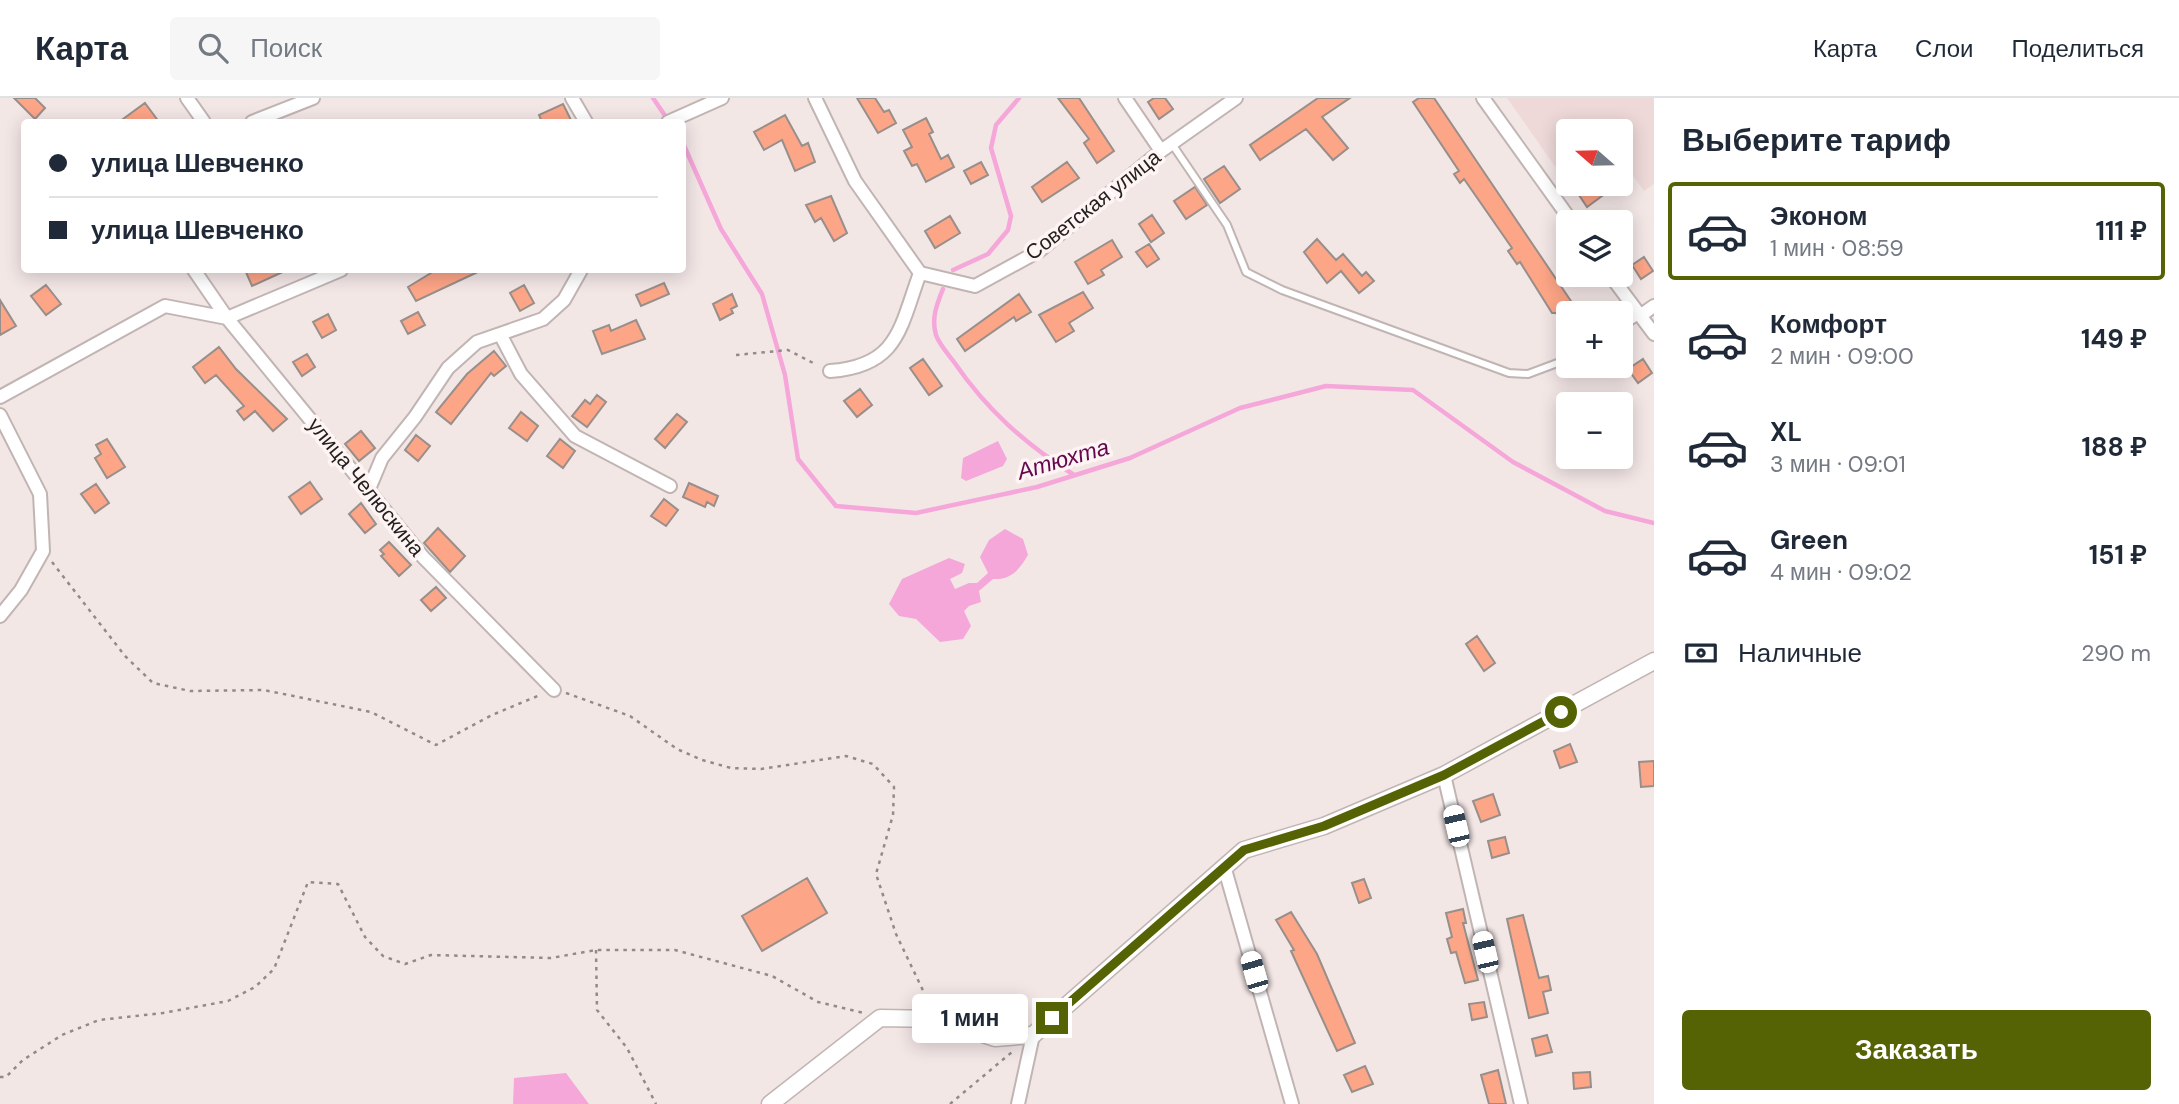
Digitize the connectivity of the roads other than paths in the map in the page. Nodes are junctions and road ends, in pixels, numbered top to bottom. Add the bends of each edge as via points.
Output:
1 (187, 98) edge
2 (313, 98) edge
3 (572, 98) edge
4 (722, 98) edge
5 (815, 98) edge
6 (1125, 98) edge
7 (1236, 98) edge
8 (1483, 98) edge
9 (202, 119) edge
10 (260, 119) edge
11 (584, 119) edge
12 (674, 119) edge
13 (1167, 148) junction
14 (1563, 210) edge
15 (920, 272) junction
16 (196, 273) edge
17 (334, 273) edge
18 (579, 273) edge
19 (1619, 287) edge
20 (1654, 306) edge
21 (1640, 316) junction
22 (227, 318) junction
23 (1633, 320) edge
24 (500, 334) junction
25 (1654, 334) edge
26 (1556, 364) edge
27 (830, 371) road end
28 (0, 397) edge
29 (0, 415) edge
30 (670, 486) dead end
31 (369, 489) junction
32 (0, 616) edge
33 (1654, 661) edge
34 (554, 690) road end
35 (1444, 775) junction
36 (1223, 866) junction
37 (1033, 1035) junction
38 (770, 1104) edge
39 (1018, 1104) edge
40 (1292, 1104) edge
41 (1521, 1104) edge

1 - 9 street
2 - 10 street
3 - 11 street
4 - 12 street
5 - 15 street via 855,181
6 - 13 street
7 - 13 street, Советская улица
8 - 14 street
13 - 15 street, Советская улица via 1039,251 975,286
13 - 26 lane via 1227,225 1246,272 1282,290 1509,373 1528,374
15 - 27 street via 897,339 857,369
16 - 22 street, улица Челюскина
17 - 22 street
18 - 24 street via 564,300 543,319
19 - 21 street
20 - 21 street
21 - 23 lane
21 - 25 street
22 - 28 street via 165,306
22 - 31 street, улица Челюскина
24 - 30 street via 521,374 575,436
24 - 31 street via 477,342 448,368 382,458
29 - 32 street via 40,494 43,551
31 - 34 street, улица Челюскина via 423,558
33 - 35 street
35 - 36 street via 1324,826 1244,850
35 - 41 street
36 - 37 street
36 - 40 street
37 - 38 street via 995,1038 937,1019 880,1018
37 - 39 street

